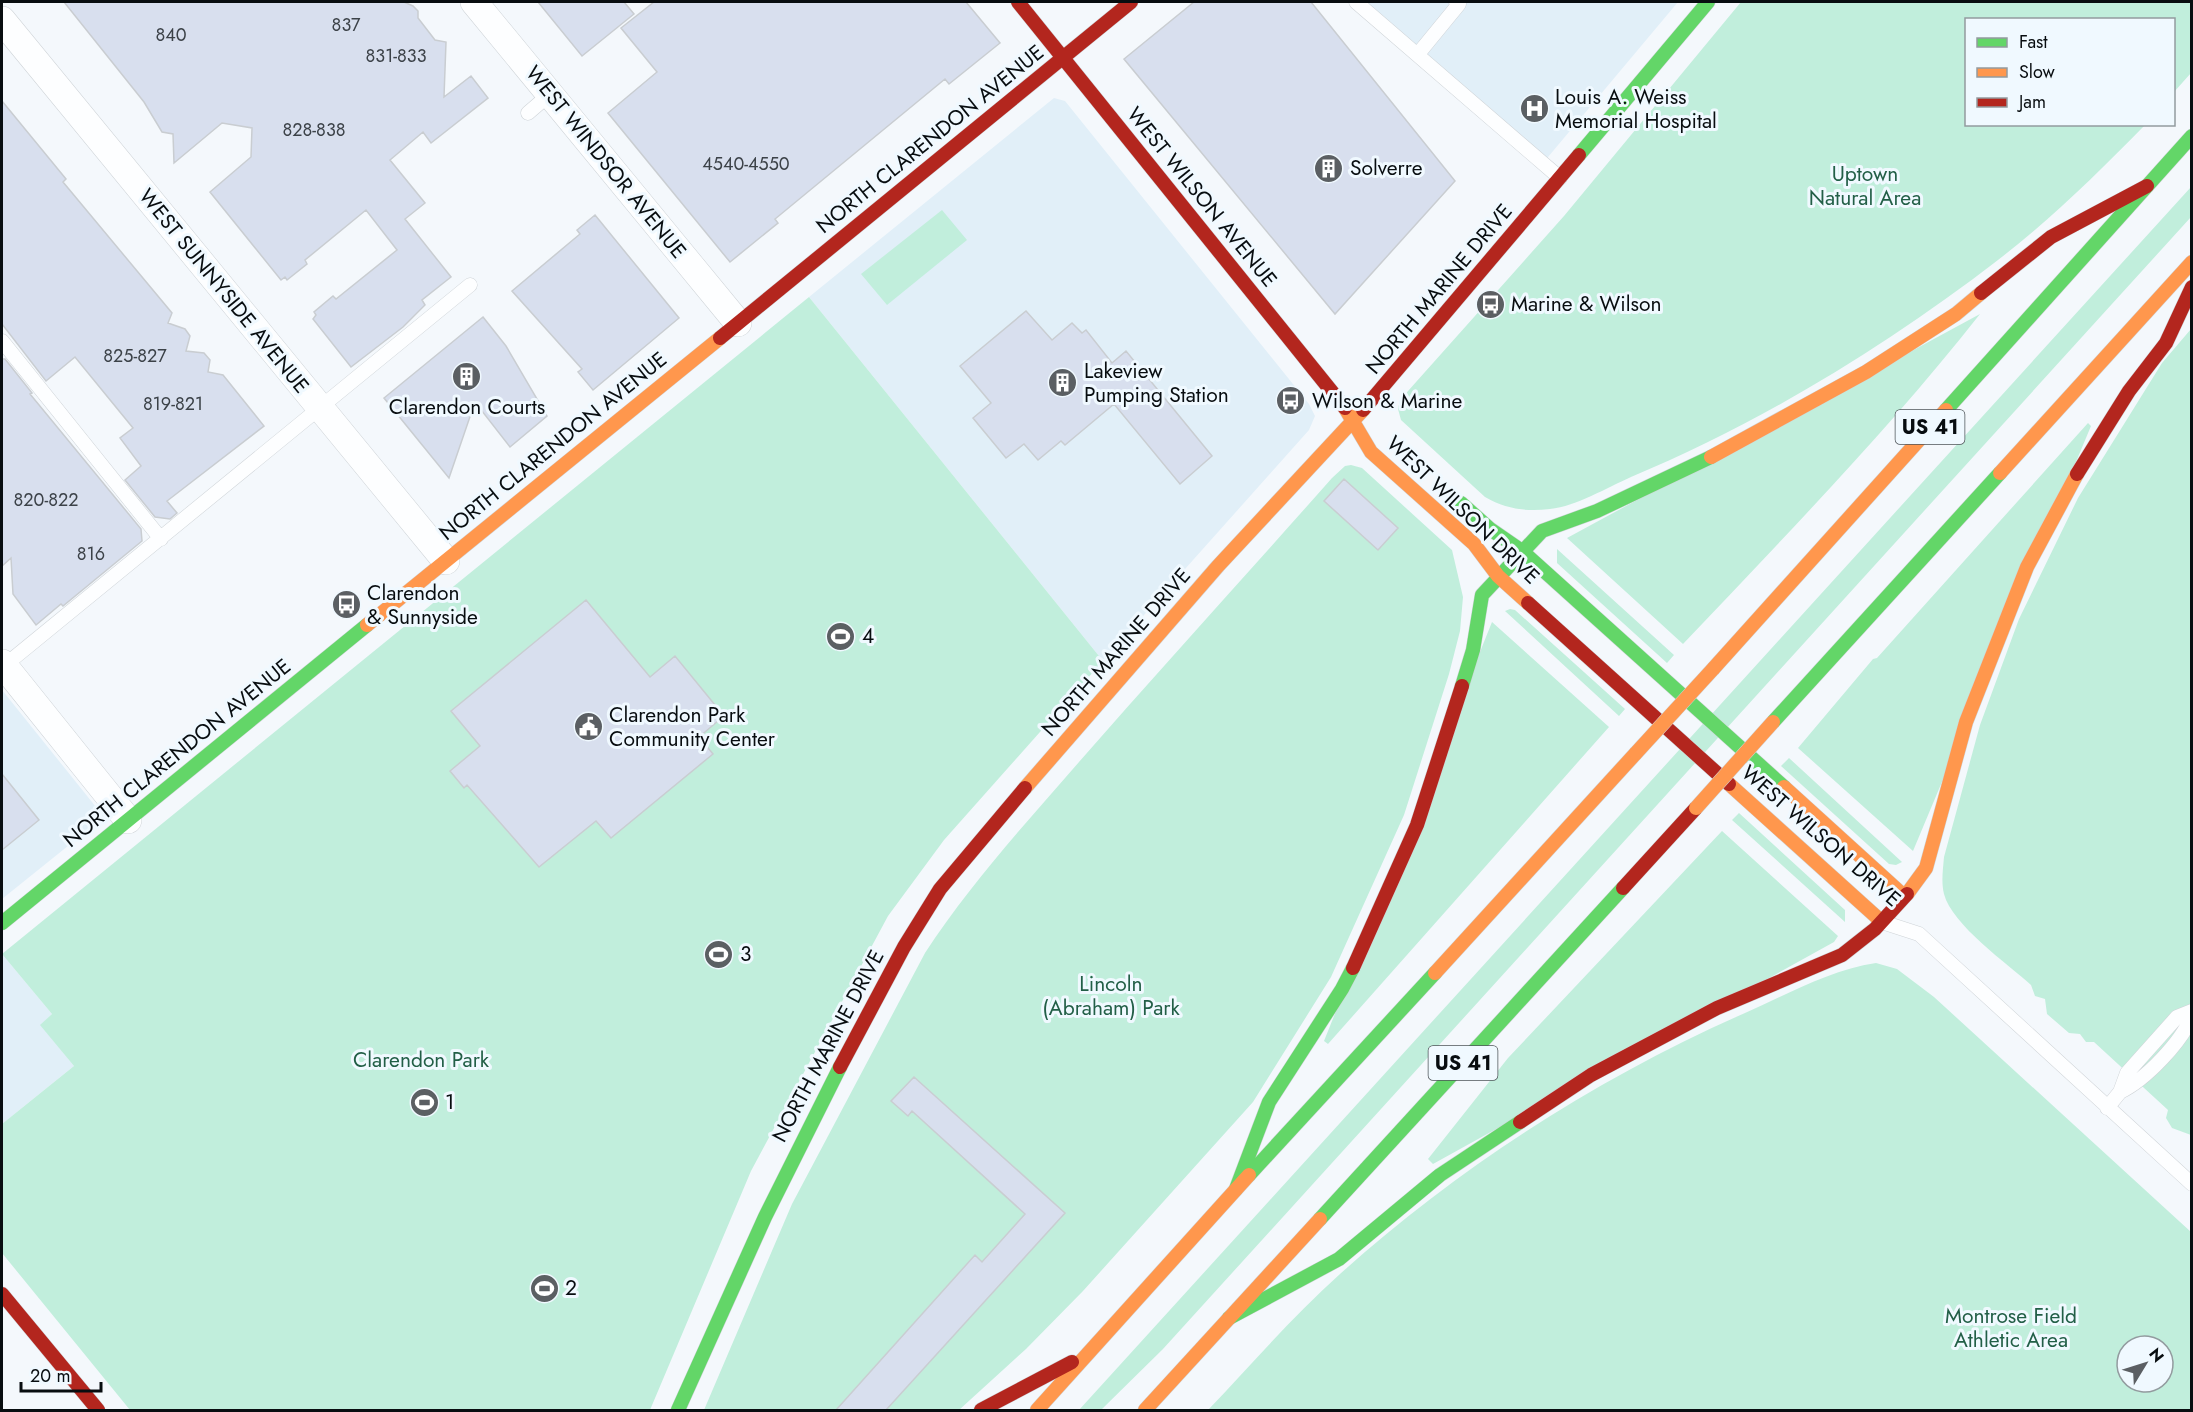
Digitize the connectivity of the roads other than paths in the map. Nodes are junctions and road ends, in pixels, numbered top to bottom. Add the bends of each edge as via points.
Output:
1 (474, 2) edge
2 (1017, 2) edge
3 (1131, 2) edge
4 (1356, 2) edge
5 (1456, 2) edge
6 (1708, 2) edge
7 (2, 20) edge
8 (1418, 54) junction
9 (1063, 58) junction
10 (550, 94) junction
11 (528, 113) dead end
12 (2192, 136) edge
13 (1560, 178) junction
14 (2147, 186) junction
15 (2192, 262) edge
16 (470, 285) dead end
17 (2192, 287) edge
18 (738, 323) junction
19 (2, 341) edge
20 (321, 409) junction
21 (1354, 419) junction
22 (1378, 431) dead end
23 (1447, 490) dead end
24 (161, 538) junction
25 (1522, 551) junction
26 (446, 561) junction
27 (1498, 576) junction
28 (3, 665) edge
29 (128, 820) junction
30 (1904, 896) junction
31 (1881, 921) junction
32 (2, 923) edge
33 (1919, 934) junction
34 (2192, 1013) edge
35 (2107, 1108) junction
36 (2192, 1184) edge
37 (1236, 1189) junction
38 (2, 1293) edge
39 (1229, 1318) junction
40 (1089, 1353) junction
41 (98, 1410) edge
42 (678, 1410) edge
43 (981, 1410) edge
44 (1037, 1410) edge
45 (1145, 1410) edge

1 - 10 street, WEST WINDSOR AVENUE
2 - 9 main road, WEST WILSON AVENUE
3 - 9 main road, NORTH CLARENDON AVENUE
4 - 8 lane
5 - 8 lane via 1459,4
6 - 13 main road, NORTH MARINE DRIVE
7 - 20 street, WEST SUNNYSIDE AVENUE
8 - 13 lane
9 - 18 main road, NORTH CLARENDON AVENUE
9 - 21 main road, WEST WILSON AVENUE
10 - 11 lane
10 - 18 street, WEST WINDSOR AVENUE
12 - 14 main road, US 41
13 - 21 main road, NORTH MARINE DRIVE
14 - 25 main road via 2051,237 1956,314 1866,372 1735,446 1597,511 1542,531
14 - 37 main road, US 41, bridge via 1713,669
15 - 39 main road, US 41, bridge
16 - 20 lane
17 - 30 main road via 2166,343 2085,458 2026,567 1968,714 1926,868
18 - 26 main road, NORTH CLARENDON AVENUE
19 - 24 lane
20 - 24 lane
20 - 26 street, WEST SUNNYSIDE AVENUE
21 - 22 main road, WEST WILSON DRIVE
21 - 27 main road, WEST WILSON DRIVE via 1371,452 1474,544
21 - 42 main road, NORTH MARINE DRIVE via 1218,566 960,862 927,906 763,1217
23 - 25 main road, WEST WILSON DRIVE via 1490,529
24 - 28 lane
25 - 27 main road
25 - 30 main road, WEST WILSON DRIVE
26 - 29 main road, NORTH CLARENDON AVENUE
27 - 31 main road, WEST WILSON DRIVE
27 - 37 main road via 1482,595 1473,650 1417,825 1342,989 1269,1102
28 - 29 street
29 - 32 main road, NORTH CLARENDON AVENUE
30 - 31 main road
30 - 33 lane, WEST WILSON DRIVE
31 - 33 lane, WEST WILSON DRIVE
31 - 39 main road via 1857,947 1842,955 1718,1008 1590,1075 1440,1175 1339,1259
33 - 35 lane, WEST WILSON DRIVE
34 - 35 lane via 2188,1027 2139,1083 2120,1092
35 - 36 lane, WEST WILSON DRIVE
37 - 40 main road, US 41
38 - 41 main road
39 - 45 main road, US 41
40 - 43 main road
40 - 44 main road, US 41

